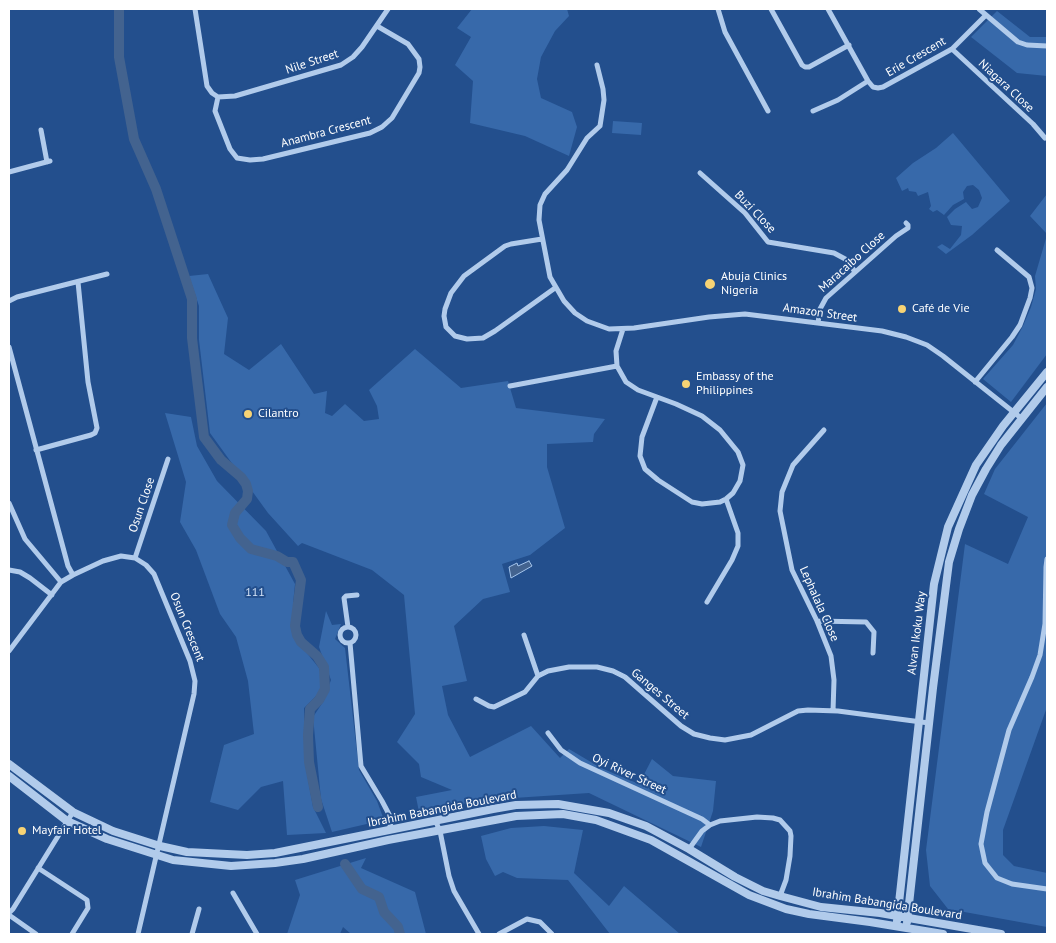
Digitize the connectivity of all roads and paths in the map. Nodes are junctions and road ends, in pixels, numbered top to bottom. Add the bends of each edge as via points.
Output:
1 (195, 9) edge
2 (388, 9) edge
3 (718, 9) edge
4 (771, 9) edge
5 (828, 9) edge
6 (979, 9) edge
7 (986, 15) junction
8 (377, 26) junction
9 (849, 45) junction
10 (1047, 46) edge
11 (952, 49) junction
12 (597, 66) dead end
13 (868, 81) junction
14 (218, 97) junction
15 (768, 111) dead end
16 (813, 111) dead end
17 (41, 130) dead end
18 (1045, 138) dead end
19 (9, 172) edge
20 (700, 174) dead end
21 (906, 223) dead end
22 (542, 239) junction
23 (997, 250) dead end
24 (855, 272) junction
25 (108, 274) dead end
26 (78, 282) junction
27 (556, 288) junction
28 (9, 301) edge
29 (818, 322) junction
30 (622, 329) junction
31 (9, 348) edge
32 (617, 366) junction
33 (1047, 372) edge
34 (975, 382) junction
35 (510, 386) dead end
36 (1047, 387) edge
37 (657, 397) junction
38 (1014, 413) junction
39 (1021, 418) junction
40 (824, 430) dead end
41 (36, 450) junction
42 (168, 459) dead end
43 (726, 499) junction
44 (9, 503) edge
45 (134, 558) junction
46 (1047, 559) edge
47 (9, 570) edge
48 (73, 575) junction
49 (62, 582) junction
50 (52, 595) junction
51 (357, 595) dead end
52 (707, 602) dead end
53 (817, 621) junction
54 (348, 627) junction
55 (524, 635) dead end
56 (350, 643) junction
57 (9, 651) edge
58 (873, 653) dead end
59 (538, 676) junction
60 (476, 699) dead end
61 (833, 711) junction
62 (918, 721) junction
63 (929, 723) junction
64 (548, 733) dead end
65 (9, 764) edge
66 (9, 776) edge
67 (73, 812) junction
68 (436, 820) junction
69 (67, 821) junction
70 (710, 825) junction
71 (389, 829) junction
72 (440, 831) junction
73 (160, 846) junction
74 (689, 849) junction
75 (157, 856) junction
76 (38, 868) junction
77 (1047, 889) edge
78 (233, 892) dead end
79 (780, 896) junction
80 (900, 896) junction
81 (910, 897) junction
82 (199, 909) dead end
83 (880, 913) junction
84 (9, 914) edge
85 (897, 916) junction
86 (907, 918) junction
87 (926, 921) junction
88 (900, 929) edge
89 (139, 933) edge
90 (36, 934) edge
91 (72, 934) edge
92 (146, 934) edge
93 (192, 934) edge
94 (257, 934) edge
95 (479, 934) edge
96 (499, 934) edge
97 (552, 934) edge
98 (943, 934) edge
99 (1000, 934) edge

1 - 14 street via 206,79 212,93
2 - 8 street, Nile Street
3 - 15 street via 725,32
4 - 9 street via 805,67
5 - 9 street
6 - 7 street
7 - 10 street via 1018,42
7 - 11 street, Erie Crescent
8 - 14 street, Nile Street via 354,57 341,65 235,96
8 - 14 street, Anambra Crescent via 408,44 419,59 420,67 392,118 382,128 263,160 237,158 230,149 215,111
9 - 13 street
11 - 13 street, Erie Crescent via 883,87 873,87
11 - 18 street, Niagara Close
12 - 22 street, Amazon Street via 604,100 600,126 587,138 568,170 545,194 538,220
13 - 16 street
17 - 19 street via 48,161
20 - 24 street, Buzi Close via 745,213 768,242 834,253 847,260
21 - 24 street, Maracaibo Close via 908,228
22 - 27 street, Amazon Street via 550,277
22 - 27 street via 505,246 464,276 451,293 445,309 446,327 455,336 483,338
23 - 34 street via 1030,277 1032,288 1020,325
24 - 29 street, Maracaibo Close via 826,298
25 - 26 street
26 - 28 street
26 - 41 street via 88,382 97,428 91,435
27 - 30 street, Amazon Street via 575,313 587,321 609,329
29 - 30 street, Amazon Street via 746,314
29 - 34 street, Amazon Street via 906,337 935,350
30 - 32 street via 616,351
31 - 41 street
32 - 35 street
32 - 37 street via 626,382
33 - 38 street, Alvan Ikoku Way
34 - 38 street, Amazon Street
36 - 39 street, Alvan Ikoku Way
37 - 43 street via 702,416 720,430 738,452 743,465 740,481
37 - 43 street via 642,436 640,456 645,469 692,502 702,504
38 - 39 street, Amazon Street
38 - 62 street, Alvan Ikoku Way via 976,465 948,527 934,584
39 - 63 street, Alvan Ikoku Way via 986,468 972,495 949,562
40 - 53 street, Lephalala Close via 793,464 780,503 792,570
41 - 48 street
42 - 45 street, Osun Close
43 - 52 street via 738,533 738,546
44 - 49 street via 24,539
45 - 48 street via 121,556 103,561
45 - 73 street, Osun Crescent via 154,574 195,681
46 - 77 street via 1045,624 1040,655 1009,730 981,844 985,863 997,878 1012,884
47 - 50 street via 20,572
48 - 49 street
49 - 50 street
50 - 57 street
51 - 54 street via 344,598
53 - 58 street via 866,622 874,632
53 - 61 street, Lephalala Close via 831,656
54 - 56 street via 353,628 356,635
54 - 56 street via 341,631 340,636
55 - 59 street
56 - 71 street via 361,766 392,820
59 - 60 street, Ganges Street via 526,692 494,707
59 - 61 street, Ganges Street via 569,667 597,667 613,671 625,677 681,726 694,734 725,740 751,735 798,712
61 - 62 street, Ganges Street
62 - 63 street, Ganges Street
62 - 80 street, Alvan Ikoku Way
63 - 81 street, Alvan Ikoku Way
64 - 70 street, Oyi River Street via 561,750 580,763
65 - 67 street, Ibrahim Babangida Boulevard
66 - 69 street, Ibrahim Babangida Boulevard
67 - 69 street
67 - 73 street, Ibrahim Babangida Boulevard
68 - 71 street, Ibrahim Babangida Boulevard
68 - 72 street
68 - 74 street, Ibrahim Babangida Boulevard via 516,805 558,804 630,820
69 - 75 street, Ibrahim Babangida Boulevard
69 - 76 street
70 - 74 street
70 - 79 street via 757,816 773,818 786,825 791,836 790,856
71 - 73 street, Ibrahim Babangida Boulevard via 293,850 247,855 187,852
72 - 75 street, Ibrahim Babangida Boulevard via 275,863 231,866
72 - 88 street, Ibrahim Babangida Boulevard via 538,814 596,820 651,840 767,903 808,914
72 - 95 street via 454,891
73 - 75 street, Osun Crescent
74 - 79 street, Ibrahim Babangida Boulevard via 735,877
75 - 89 street, Osun Crescent
76 - 84 street
76 - 91 street via 88,900 88,908
78 - 94 street
79 - 83 street, Ibrahim Babangida Boulevard via 821,906
80 - 83 street via 894,906
80 - 85 street, Alvan Ikoku Way
81 - 86 street, Alvan Ikoku Way
81 - 87 street via 914,908
82 - 93 street
83 - 85 street, Ibrahim Babangida Boulevard
84 - 90 street
85 - 86 street, Ibrahim Babangida Boulevard
85 - 88 street, Alvan Ikoku Way
86 - 87 street, Ibrahim Babangida Boulevard
86 - 88 street, Alvan Ikoku Way
87 - 99 street, Ibrahim Babangida Boulevard
88 - 98 street, Ibrahim Babangida Boulevard
89 - 92 street
96 - 97 street via 527,919 540,922

